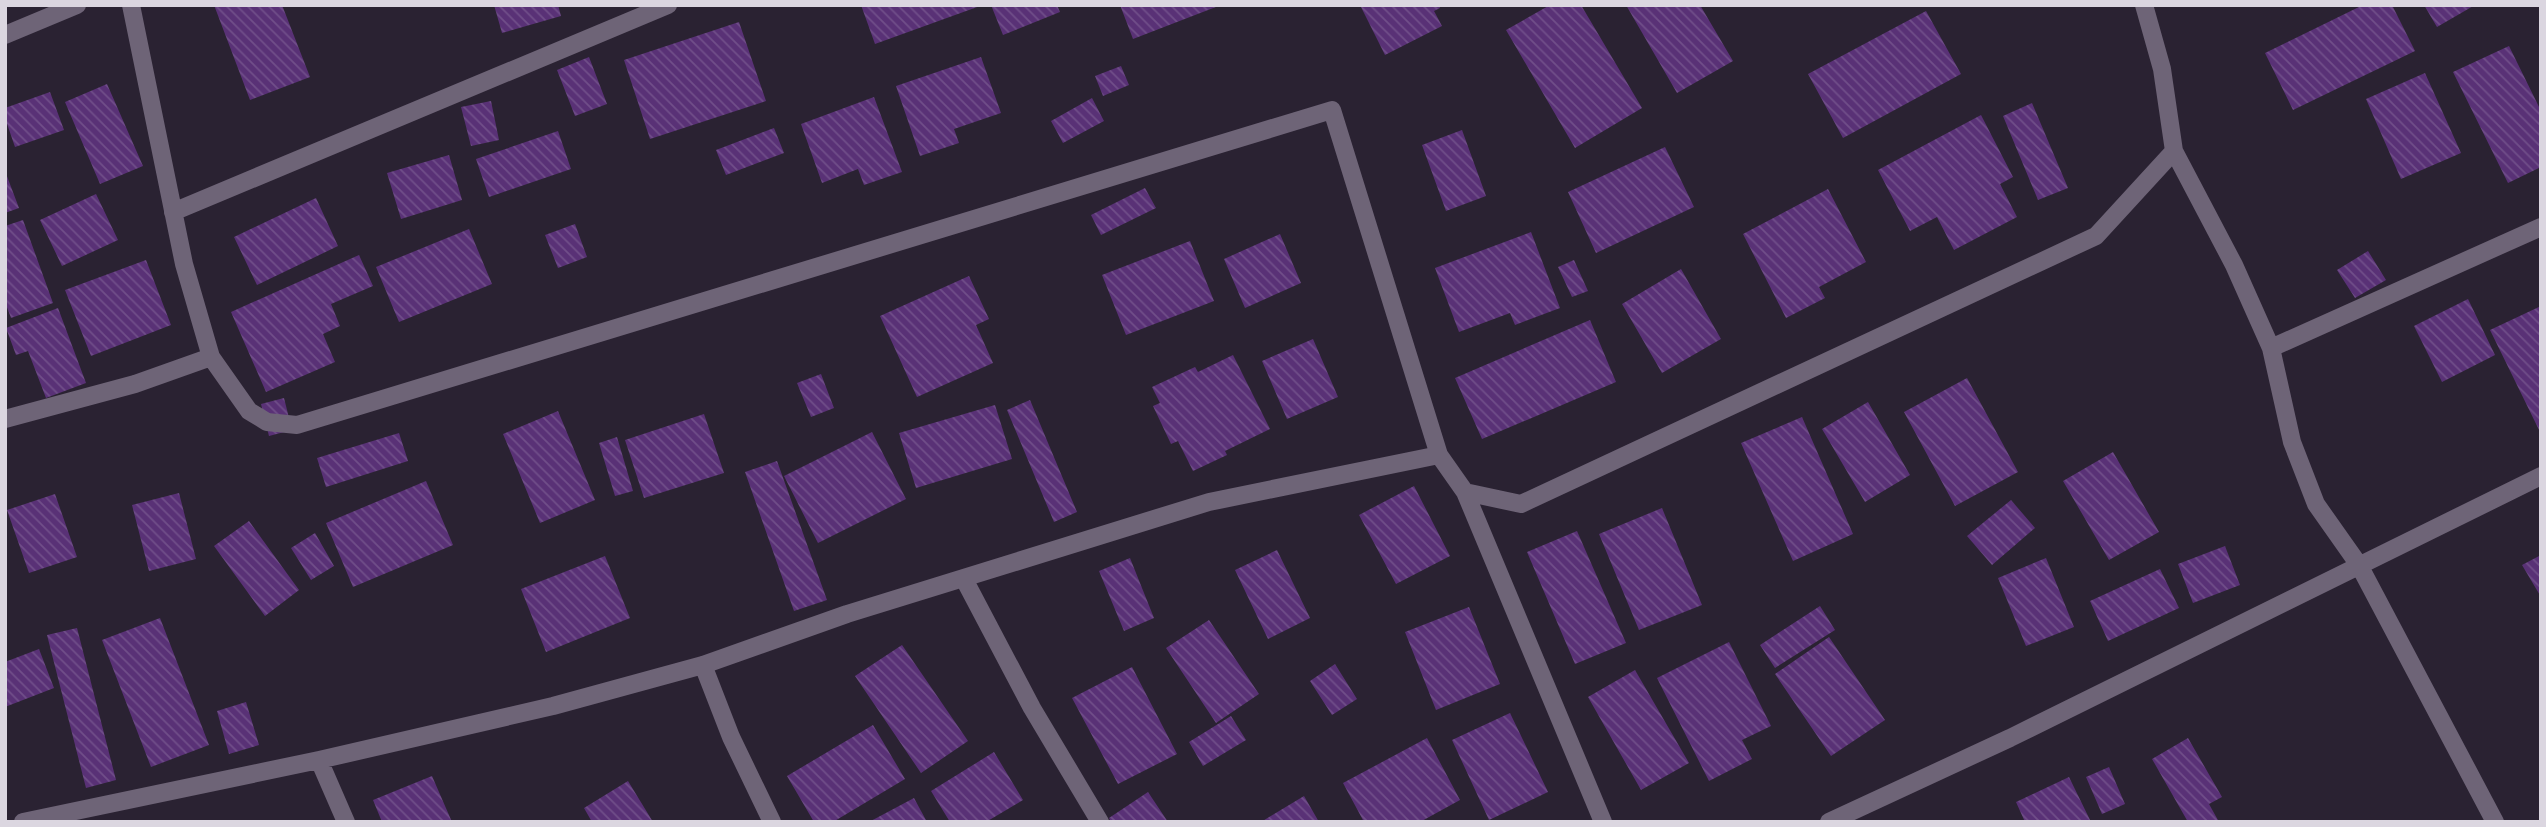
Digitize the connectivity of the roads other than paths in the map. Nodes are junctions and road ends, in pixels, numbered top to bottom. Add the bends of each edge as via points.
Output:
1 (77, 5) edge
2 (131, 5) edge
3 (668, 5) edge
4 (2144, 5) edge
5 (5, 35) edge
6 (2174, 151) junction
7 (173, 212) junction
8 (2541, 227) edge
9 (2271, 348) junction
10 (212, 357) junction
11 (5, 419) edge
12 (1439, 455) junction
13 (2541, 476) edge
14 (1465, 492) junction
15 (2359, 565) junction
16 (964, 579) junction
17 (703, 665) junction
18 (319, 760) junction
19 (23, 822) edge
20 (346, 822) edge
21 (772, 822) edge
22 (1100, 822) edge
23 (1603, 822) edge
24 (1829, 822) edge
25 (2495, 822) edge

1 - 5 street
2 - 7 street
3 - 7 street
4 - 6 street via 2162,69
6 - 9 street
6 - 14 street via 2096,236 1521,504
7 - 10 street
8 - 9 street
9 - 15 street via 2292,442 2316,504
10 - 11 street via 135,384
10 - 12 street via 249,411 267,422 297,425 1332,110
12 - 14 street
12 - 16 street via 1209,502
13 - 15 street
14 - 23 street
15 - 24 street
15 - 25 street
16 - 17 street
16 - 22 street via 1032,708
17 - 18 street via 553,706
17 - 21 street
18 - 19 street
18 - 20 street

